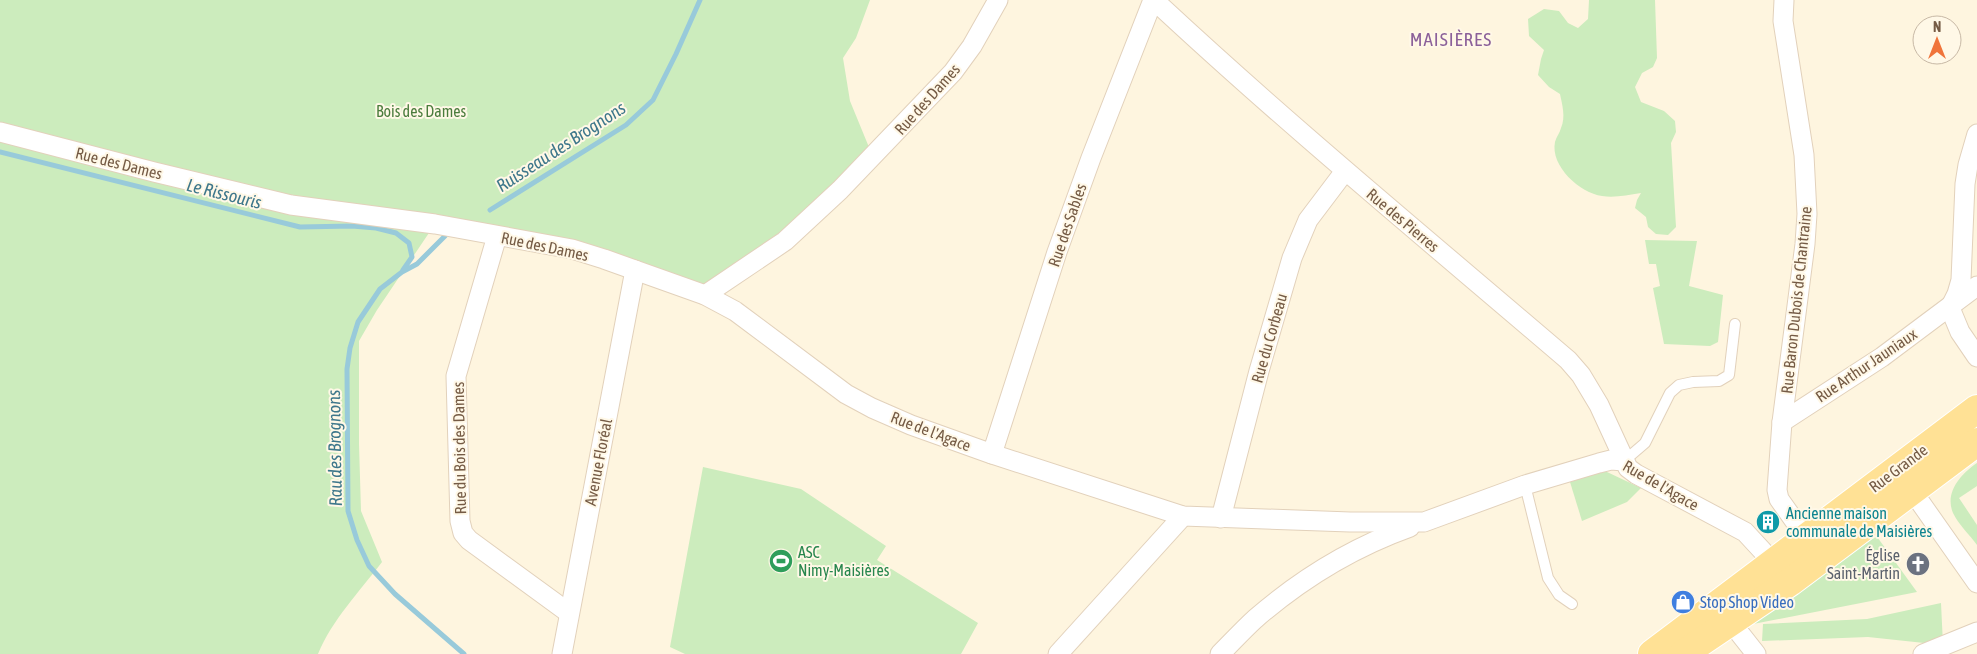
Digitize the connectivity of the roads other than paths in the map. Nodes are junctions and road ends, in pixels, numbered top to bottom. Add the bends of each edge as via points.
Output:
1 (998, 0) edge
2 (1154, 0) edge
3 (1784, 0) edge
4 (0, 132) edge
5 (1977, 134) edge
6 (1345, 171) junction
7 (497, 236) junction
8 (635, 270) junction
9 (1977, 286) edge
10 (705, 295) junction
11 (1950, 308) junction
12 (1735, 324) dead end
13 (1977, 356) edge
14 (1977, 409) edge
15 (1782, 422) junction
16 (1977, 442) edge
17 (992, 454) junction
18 (1624, 461) junction
19 (1898, 468) junction
20 (1525, 485) junction
21 (1912, 491) junction
22 (1183, 516) junction
23 (1221, 518) junction
24 (1424, 522) junction
25 (1814, 548) junction
26 (1781, 572) junction
27 (1977, 583) edge
28 (1572, 604) dead end
29 (569, 613) junction
30 (1730, 621) junction
31 (1977, 632) edge
32 (562, 654) edge
33 (1058, 654) edge
34 (1220, 654) edge
35 (1652, 654) edge
36 (1683, 654) edge
37 (1756, 654) edge
38 (1923, 654) edge

1 - 10 street, Rue des Dames via 953,72 847,183 785,240
2 - 6 street, Rue des Pierres
2 - 17 street, Rue des Sables via 1057,252
3 - 15 street, Rue Baron Dubois de Chantraine via 1783,21 1804,155 1807,214
4 - 7 street, Rue des Dames via 291,205 435,224
5 - 11 street via 1964,184 1961,280
6 - 18 street, Rue des Pierres via 1568,360 1599,405
6 - 23 street, Rue du Corbeau via 1308,220 1292,258
7 - 8 street, Rue des Dames via 572,249
7 - 29 street, Rue du Bois des Dames via 456,376 462,533
8 - 10 street, Rue des Dames
8 - 29 street, Avenue Floréal
9 - 11 street, Rue Arthur Jauniaux
10 - 17 street, Rue de l'Agace via 735,311 846,394 911,425
11 - 13 street via 1960,332
11 - 15 street, Rue Arthur Jauniaux
12 - 18 lane via 1729,375 1719,382 1679,385 1670,393 1645,443
14 - 19 main road, Rue Grande
15 - 25 street, Rue Baron Dubois de Chantraine via 1776,490
16 - 21 main road, Rue Grande
17 - 22 street, Rue de l'Agace
18 - 20 street, Rue de l'Agace via 1599,462
18 - 26 street, Rue de l'Agace via 1636,474 1745,532
19 - 21 street
19 - 25 main road, Rue Grande
20 - 24 street, Rue de l'Agace
20 - 28 lane via 1548,578 1558,595
21 - 25 main road, Rue Grande
21 - 27 street
22 - 23 street, Rue de l'Agace
22 - 33 street
23 - 24 street, Rue de l'Agace
24 - 34 street, Rue de l'Agace via 1354,551 1310,578 1255,619
25 - 26 main road, Rue Grande
26 - 30 main road, Rue Grande
26 - 35 main road, Rue Grande
29 - 32 street, Avenue Floréal
30 - 36 main road, Rue Grande
30 - 37 street
31 - 38 street

